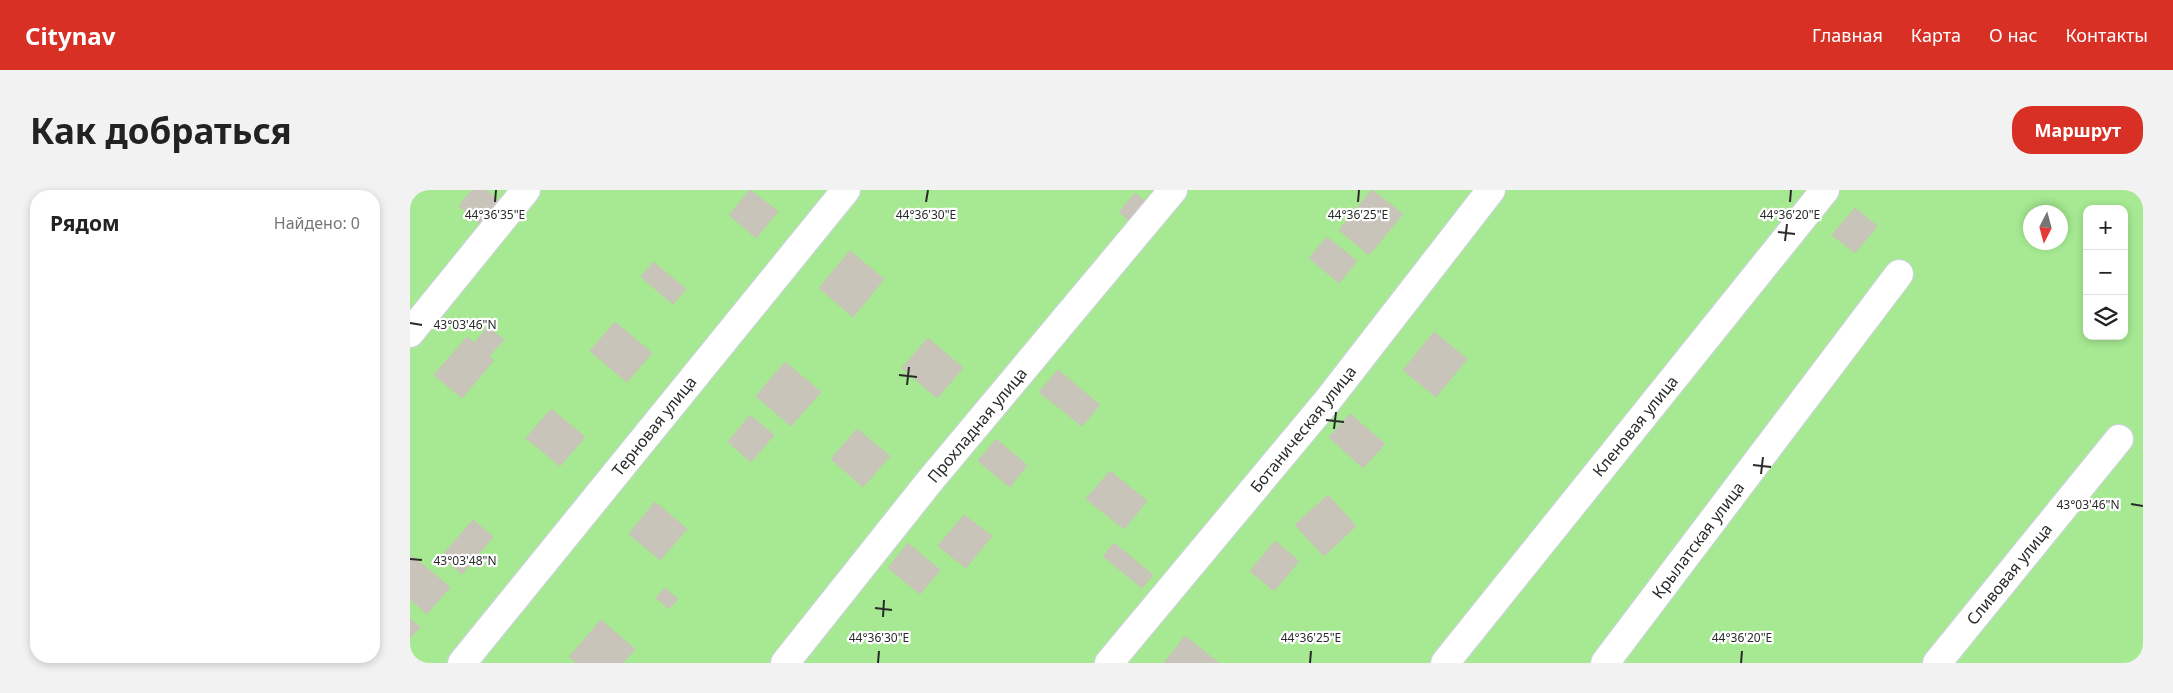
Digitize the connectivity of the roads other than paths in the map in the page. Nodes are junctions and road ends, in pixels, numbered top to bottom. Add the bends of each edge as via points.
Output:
1 (526, 190) edge
2 (846, 190) edge
3 (1173, 190) edge
4 (1491, 190) edge
5 (1825, 190) edge
6 (1899, 274) dead end
7 (410, 333) edge
8 (2119, 439) dead end
9 (462, 663) edge
10 (785, 663) edge
11 (1108, 663) edge
12 (1446, 663) edge
13 (1605, 663) edge
14 (1937, 663) edge

1 - 7 street
2 - 9 street, Терновая улица
3 - 10 street, Прохладная улица via 929,482
4 - 11 street, Ботаническая улица via 1328,400
5 - 12 street, Кленовая улица
6 - 13 street, Крылатская улица
8 - 14 street, Сливовая улица

